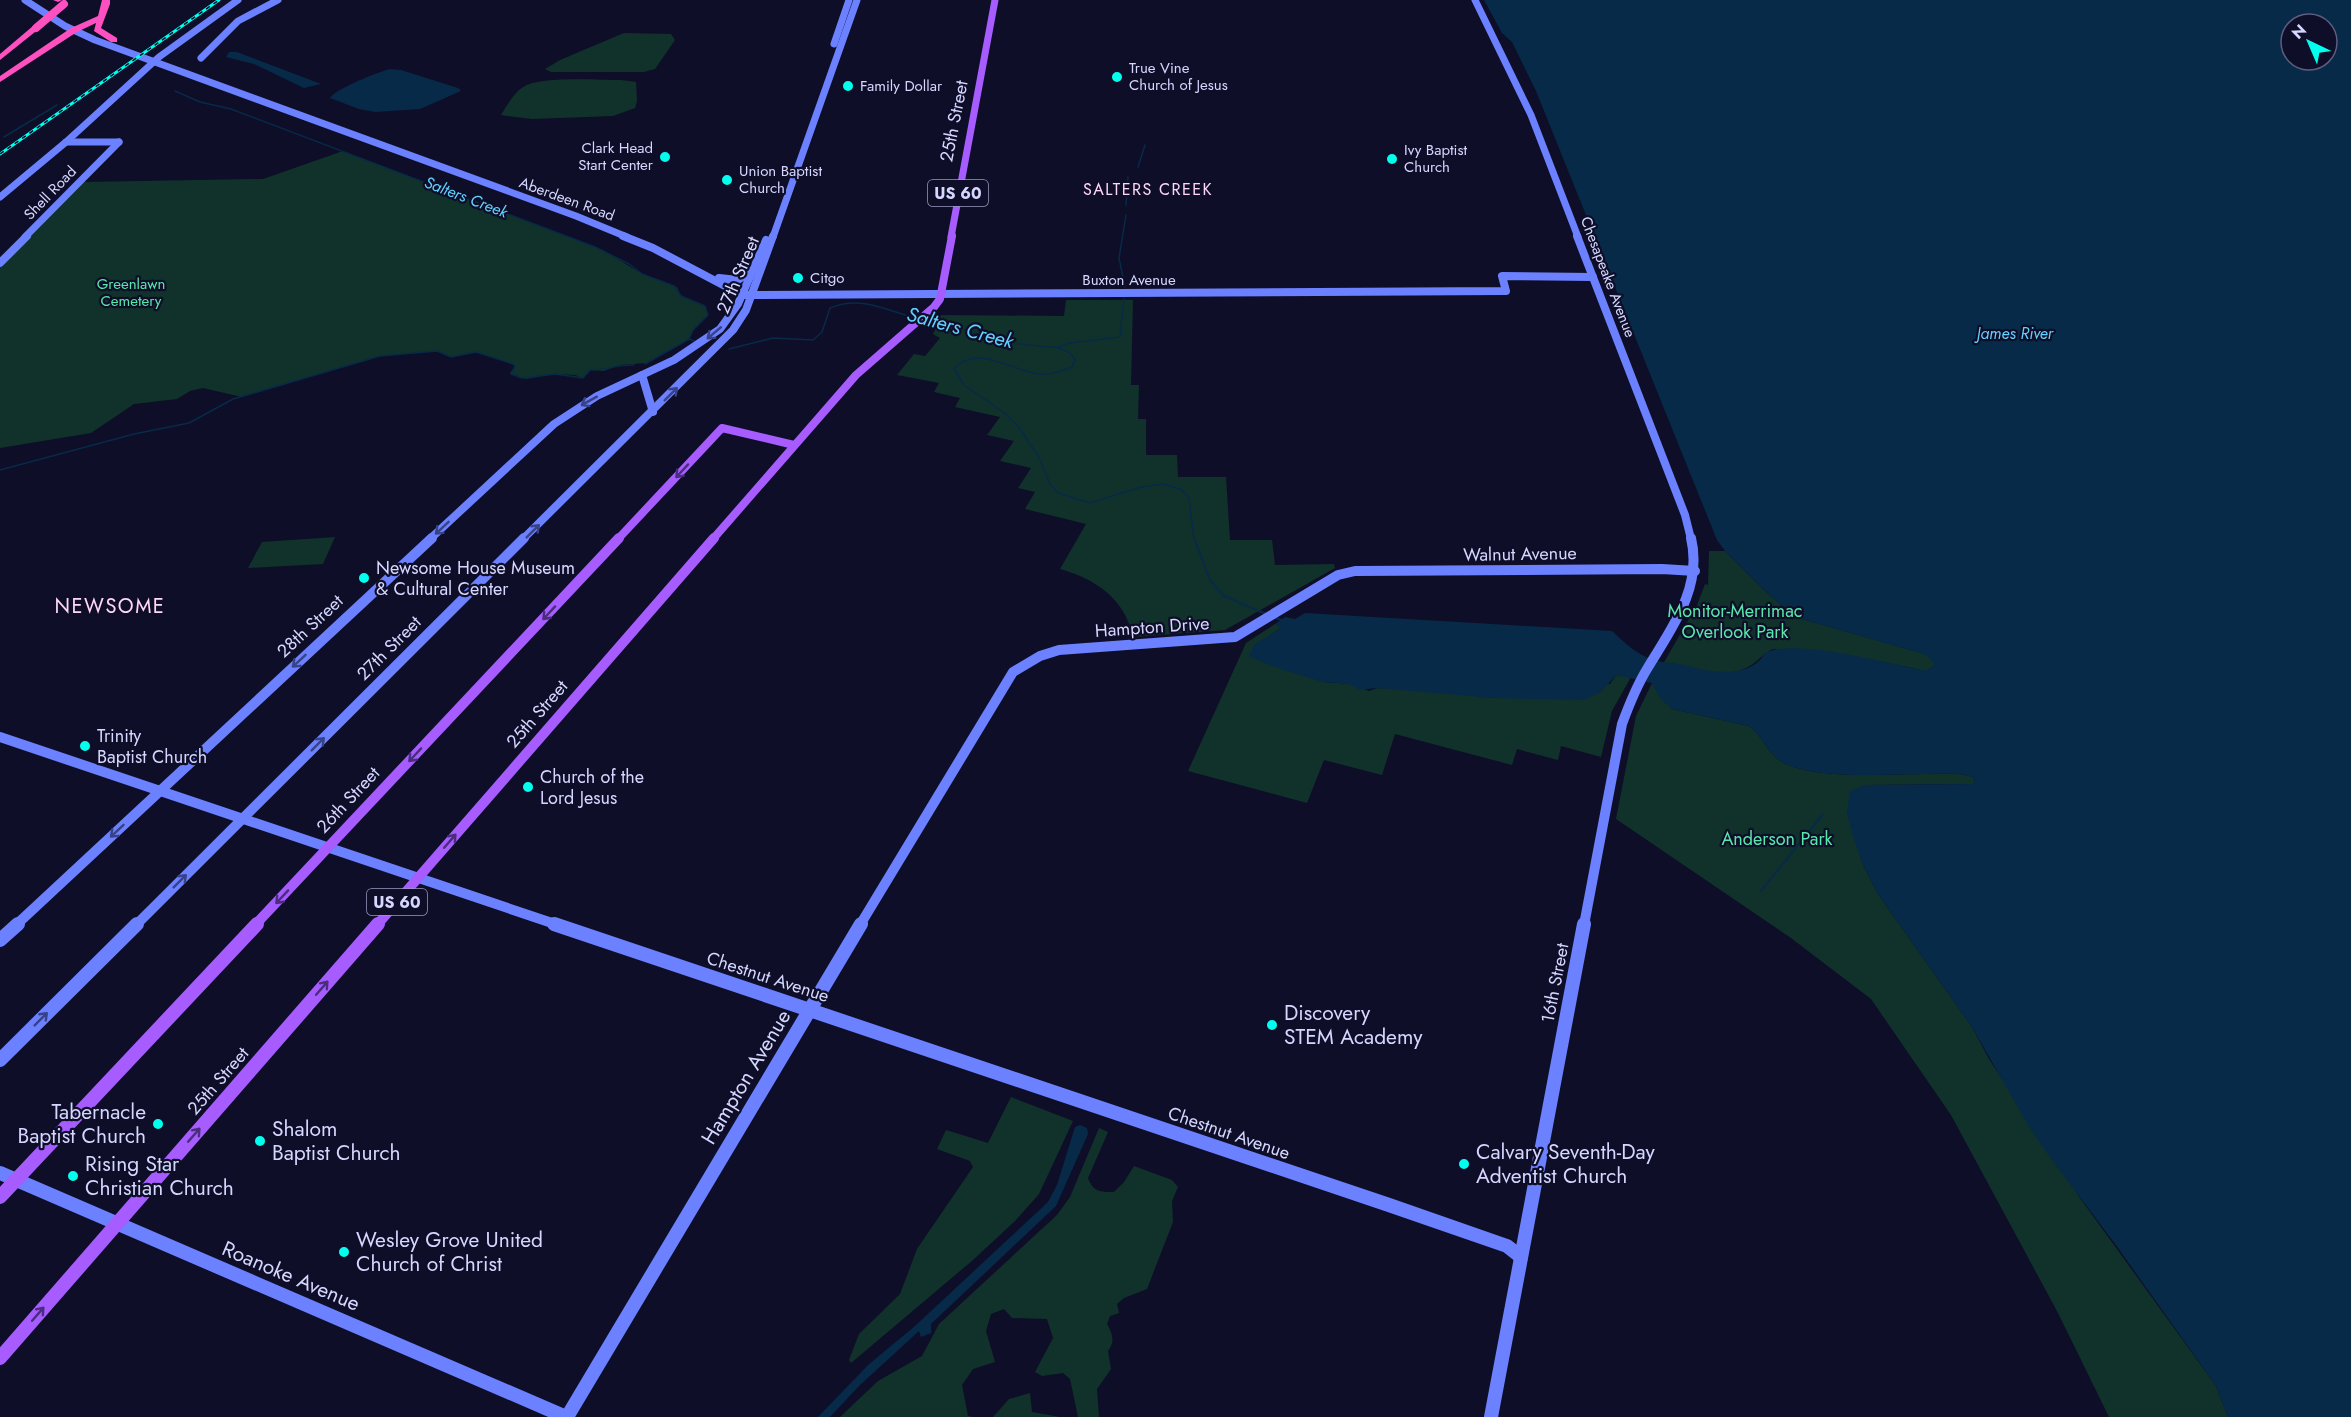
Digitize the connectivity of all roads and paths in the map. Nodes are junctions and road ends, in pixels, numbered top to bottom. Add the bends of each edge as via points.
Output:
1 (25, 0) edge
2 (38, 0) edge
3 (106, 0) edge
4 (229, 0) edge
5 (238, 0) edge
6 (278, 0) edge
7 (849, 0) edge
8 (857, 0) edge
9 (995, 0) edge
10 (1475, 0) edge
11 (62, 1) edge
12 (217, 12) junction
13 (101, 17) junction
14 (235, 23) junction
15 (32, 25) junction
16 (78, 28) junction
17 (86, 36) junction
18 (114, 40) junction
19 (0, 47) edge
20 (0, 58) edge
21 (201, 58) dead end
22 (154, 59) junction
23 (25, 63) junction
24 (0, 80) edge
25 (804, 139) junction
26 (66, 142) junction
27 (0, 197) edge
28 (0, 263) edge
29 (751, 271) junction
30 (1593, 277) junction
31 (711, 278) junction
32 (941, 294) junction
33 (747, 295) junction
34 (642, 375) junction
35 (653, 412) junction
36 (794, 445) junction
37 (1695, 571) junction
38 (1345, 573) joint
39 (979, 726) joint
40 (0, 737) edge
41 (160, 791) junction
42 (243, 819) junction
43 (328, 848) junction
44 (418, 878) junction
45 (0, 940) edge
46 (808, 1009) junction
47 (0, 1060) edge
48 (0, 1173) edge
49 (16, 1180) junction
50 (0, 1197) edge
51 (117, 1224) junction
52 (1521, 1257) junction
53 (0, 1358) edge
54 (567, 1417) edge
55 (1491, 1417) edge

1 - 16 main road, Aberdeen Road
2 - 16 main road, Aberdeen Road
3 - 13 highway
4 - 12 main road
5 - 12 main road
6 - 14 main road
7 - 25 main road
8 - 25 main road
9 - 32 main road, 25th Street / US 60
10 - 30 main road, Chesapeake Avenue via 1522,94
11 - 15 highway, bridge
12 - 14 main road
12 - 22 main road
13 - 16 highway
13 - 18 highway via 98,30
14 - 21 main road
15 - 19 highway
15 - 20 highway
16 - 17 main road, Aberdeen Road
16 - 18 main road, Aberdeen Road
16 - 23 highway
17 - 22 main road, Aberdeen Road
17 - 23 highway via 66,39
18 - 22 main road, Aberdeen Road
22 - 26 main road
22 - 31 main road, Aberdeen Road via 594,223
23 - 24 highway
25 - 29 main road, 27th Street
25 - 33 main road, 27th Street
26 - 27 main road
26 - 28 main road, Shell Road via 119,142
29 - 31 main road via 738,280
29 - 33 main road, 27th Street
30 - 32 main road, Buxton Avenue via 1502,276 1506,291
30 - 37 main road, Chesapeake Avenue via 1690,529
31 - 33 main road, Aberdeen Road
32 - 33 main road, Buxton Avenue
32 - 36 main road, 25th Street / US 60 via 927,315 856,375
33 -> 34 main road, 28th Street via 711,337
35 -> 33 main road, 27th Street via 733,330
34 - 35 main road
34 -> 41 main road, 28th Street via 590,400 554,424
42 -> 35 main road, 27th Street
36 -> 43 main road, 26th Street via 722,428
44 -> 36 main road, 25th Street / US 60
37 - 38 main road, Walnut Avenue
37 - 52 main road, 16th Street via 1687,601 1639,684 1622,724
38 - 39 main road, Hampton Drive via 1235,637 1059,650 1040,656 1013,672
39 - 46 main road, Hampton Avenue
40 - 41 main road, Chestnut Avenue
41 - 42 main road, Chestnut Avenue
41 -> 45 main road, 28th Street
42 - 43 main road, Chestnut Avenue
47 -> 42 main road, 27th Street
43 - 44 main road, Chestnut Avenue
43 -> 49 main road, 26th Street
44 - 46 main road, Chestnut Avenue
51 -> 44 main road, 25th Street / US 60
46 - 52 main road, Chestnut Avenue via 1507,1246
46 - 54 main road, Hampton Avenue
48 - 49 main road, Roanoke Avenue
49 - 50 main road, 26th Street
49 - 51 main road, Roanoke Avenue
53 -> 51 main road, 25th Street / US 60
51 - 54 main road, Roanoke Avenue
52 - 55 main road, 16th Street

